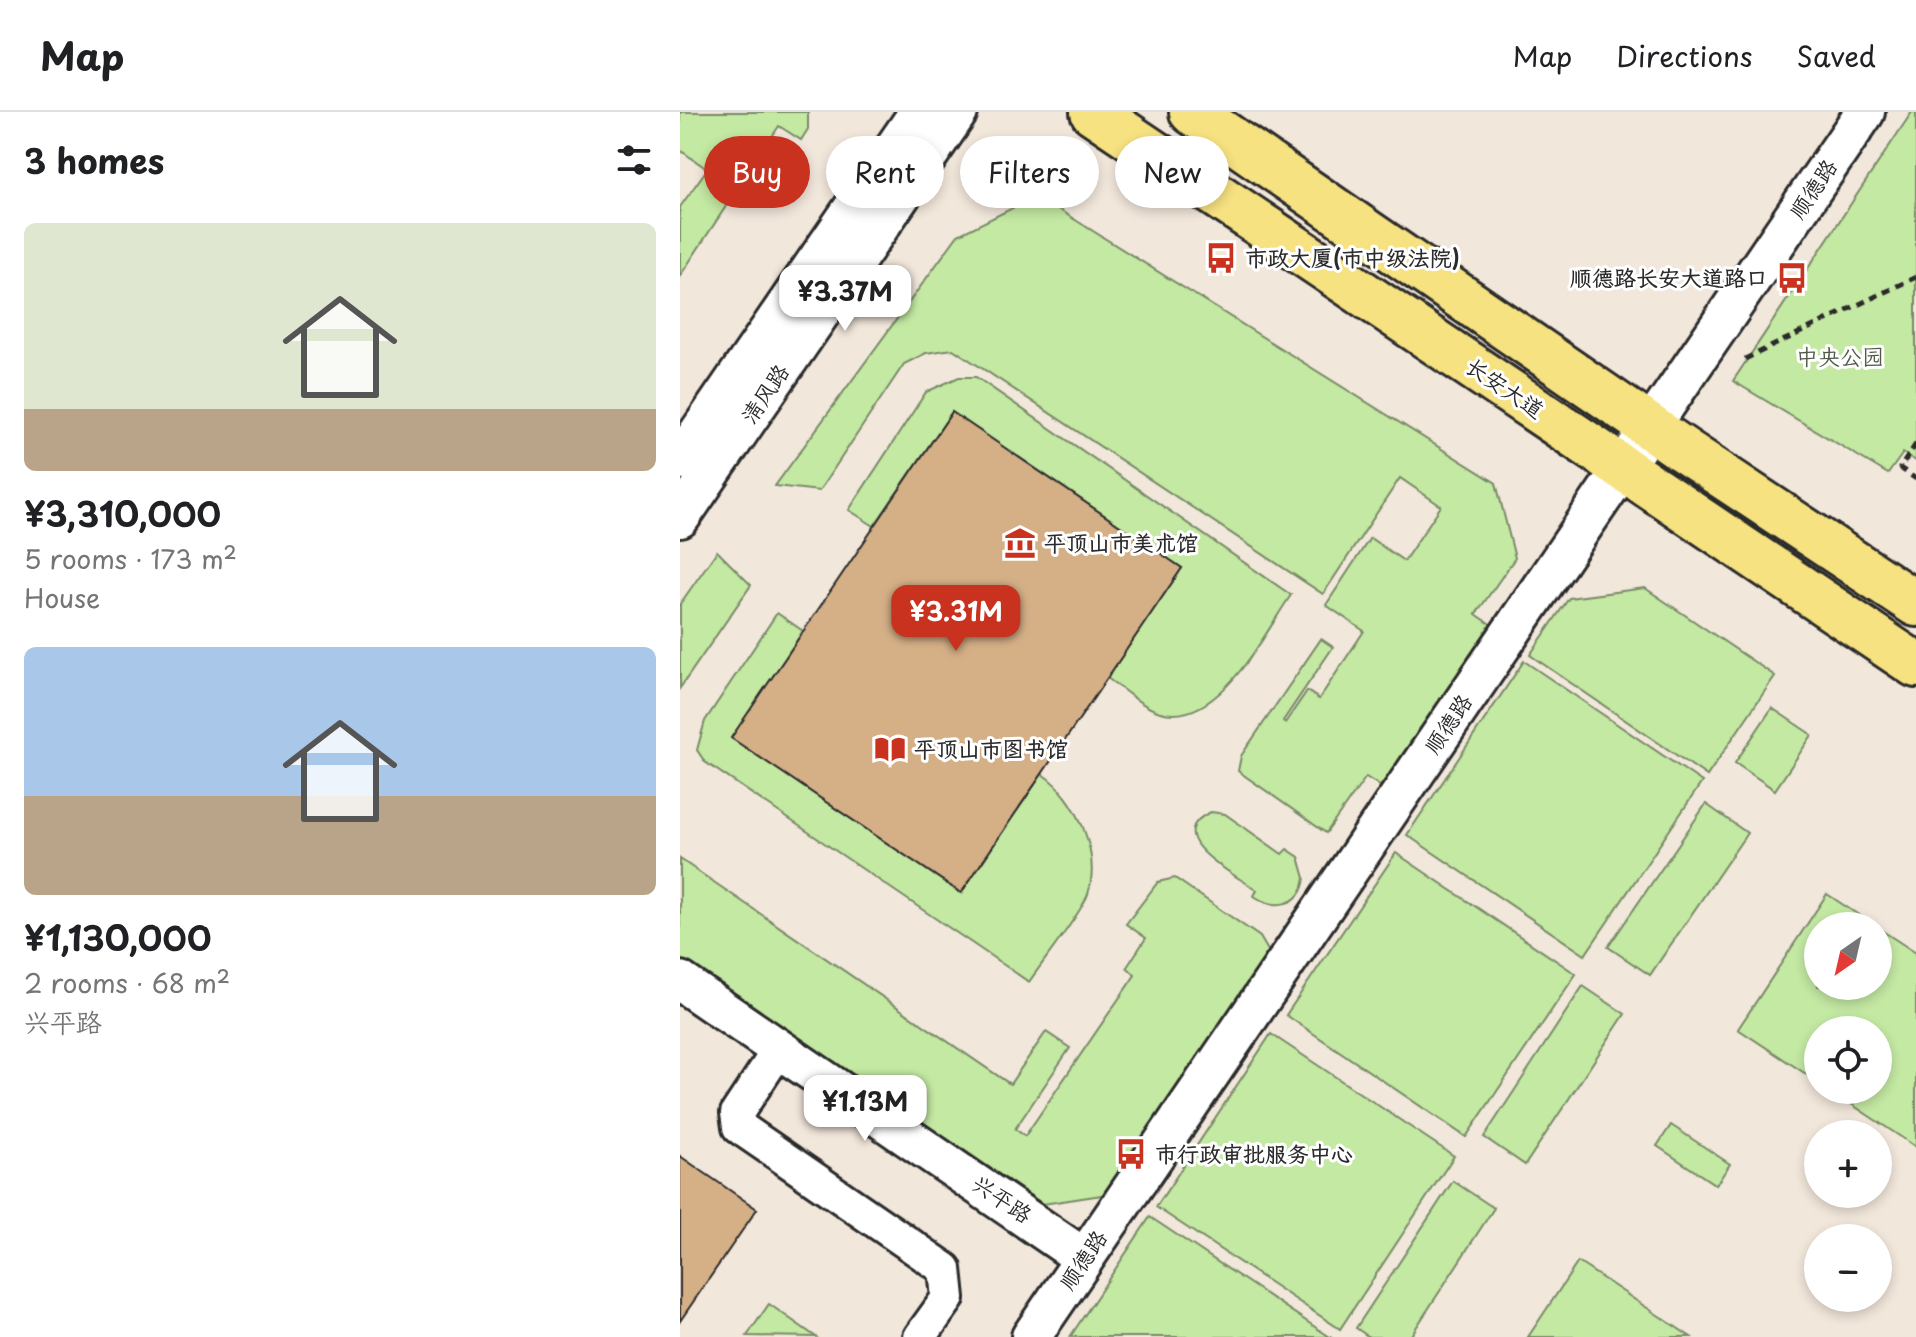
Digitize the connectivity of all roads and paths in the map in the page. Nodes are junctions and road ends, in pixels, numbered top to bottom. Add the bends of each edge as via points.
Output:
1 (919, 112) edge
2 (958, 112) edge
3 (1093, 112) edge
4 (1192, 112) edge
5 (1865, 112) edge
6 (1916, 277) edge
7 (1745, 359) dead end
8 (1651, 428) junction
9 (1916, 444) edge
10 (680, 460) edge
11 (1623, 468) junction
12 (1916, 479) edge
13 (680, 518) edge
14 (1916, 604) edge
15 (1916, 665) edge
16 (680, 981) edge
17 (780, 1048) junction
18 (1084, 1258) junction
19 (920, 1337) edge
20 (1031, 1337) edge

1 - 10 street, 清风路
2 - 13 street, 清风路
3 - 11 main road, 长安大道
4 - 8 main road
5 - 8 street, 顺德路
6 - 7 path
8 - 11 street, 顺德路
8 - 14 main road
9 - 12 path via 1900,468
11 - 15 main road, 长安大道
11 - 18 street, 顺德路
16 - 17 street, 兴平路
17 - 18 street, 兴平路
17 - 19 street via 737,1113 739,1127 945,1269 948,1298
18 - 20 street, 顺德路

